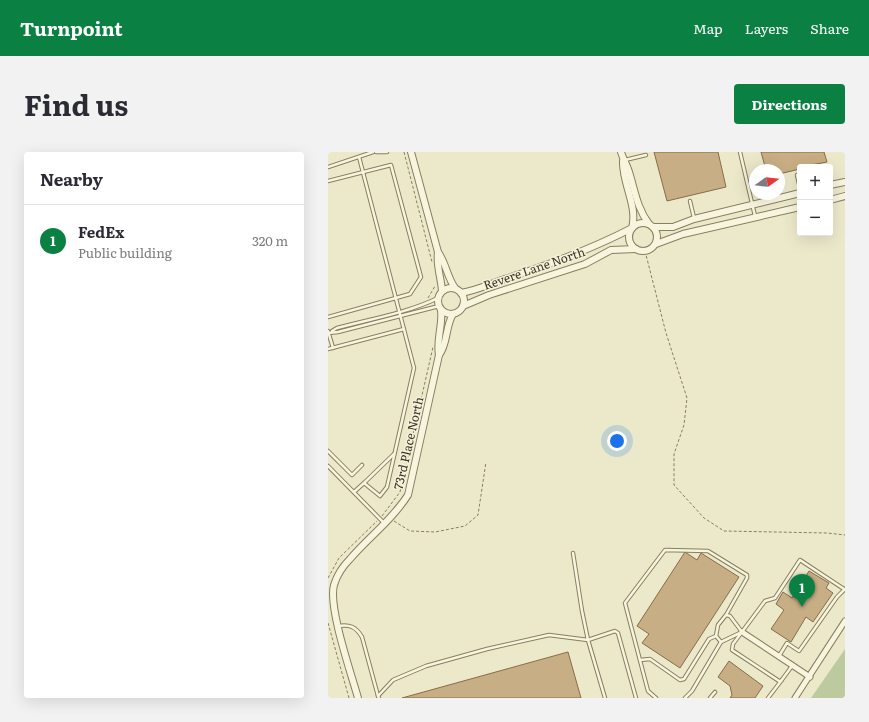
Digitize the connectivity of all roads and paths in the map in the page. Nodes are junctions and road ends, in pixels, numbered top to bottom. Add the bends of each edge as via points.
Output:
1 (375, 152) edge
2 (387, 152) edge
3 (404, 152) edge
4 (411, 152) edge
5 (621, 152) edge
6 (740, 152) edge
7 (646, 155) dead end
8 (359, 157) junction
9 (623, 161) junction
10 (328, 167) edge
11 (362, 171) junction
12 (328, 181) edge
13 (845, 182) edge
14 (833, 184) edge
15 (797, 194) edge
16 (845, 196) edge
17 (833, 199) edge
18 (690, 201) dead end
19 (752, 204) junction
20 (797, 208) edge
21 (755, 216) junction
22 (694, 219) junction
23 (651, 225) junction
24 (632, 228) junction
25 (656, 244) junction
26 (636, 249) junction
27 (645, 251) junction
28 (438, 252) junction
29 (432, 263) dead end
30 (436, 282) dead end
31 (455, 288) junction
32 (442, 291) junction
33 (462, 293) junction
34 (438, 298) junction
35 (396, 299) junction
36 (430, 301) junction
37 (463, 306) junction
38 (440, 308) junction
39 (399, 312) junction
40 (453, 314) junction
41 (400, 316) junction
42 (328, 317) edge
43 (404, 329) junction
44 (332, 331) junction
45 (328, 332) edge
46 (434, 342) dead end
47 (333, 348) junction
48 (328, 349) edge
49 (439, 355) junction
50 (328, 450) edge
51 (394, 453) junction
52 (486, 462) dead end
53 (362, 465) dead end
54 (328, 466) edge
55 (364, 483) junction
56 (354, 492) junction
57 (379, 519) junction
58 (390, 519) junction
59 (385, 524) junction
60 (845, 535) edge
61 (573, 553) dead end
62 (328, 578) edge
63 (845, 589) edge
64 (330, 601) edge
65 (726, 615) junction
66 (845, 621) edge
67 (328, 623) edge
68 (338, 626) junction
69 (742, 632) junction
70 (716, 636) junction
71 (588, 640) junction
72 (721, 642) junction
73 (779, 656) junction
74 (640, 660) junction
75 (793, 665) junction
76 (810, 676) junction
77 (781, 681) junction
78 (714, 692) dead end
79 (379, 697) edge
80 (349, 698) edge
81 (358, 698) edge
82 (605, 698) edge
83 (636, 698) edge
84 (656, 698) edge
85 (685, 698) edge
86 (710, 698) edge
87 (768, 698) edge
88 (795, 698) edge

1 - 2 lane
1 - 8 lane
3 - 29 path
4 - 28 street
5 - 9 street
6 - 19 lane
7 - 9 lane
8 - 10 lane
8 - 11 lane
9 - 23 street via 642,214
9 - 24 street via 623,171 634,214
11 - 12 lane
11 - 35 lane
11 - 35 lane via 391,165 421,277 410,294
13 - 14 street
15 - 19 street
16 - 17 street
18 - 22 lane
19 - 21 lane
19 - 22 street
20 - 21 street
21 - 25 street via 683,234
22 - 23 street via 673,227
23 - 24 street via 640,223
23 - 25 street via 657,235
24 - 26 street via 629,237
24 - 33 street, Revere Lane North via 549,265 479,290
25 - 27 street
26 - 27 street
26 - 37 street, Revere Lane North via 611,250 585,264
27 - 60 path via 668,340 687,398 684,425 674,454 674,485 704,518 724,531
28 - 31 street
28 - 32 street via 436,260
30 - 36 path via 434,291 427,297
31 - 32 street via 450,287
31 - 33 street
32 - 34 street
33 - 37 street
34 - 36 lane
34 - 38 street
35 - 39 lane
35 - 42 lane
36 - 39 lane
37 - 40 street
38 - 40 street
38 - 41 lane
38 - 49 street, 73rd Place North via 442,320
39 - 41 lane
39 - 44 lane
40 - 49 street, 73rd Place North via 448,324 444,349
41 - 43 lane
41 - 44 lane via 338,332
43 - 47 lane
43 - 51 lane via 414,368
44 - 45 lane
45 - 47 lane
46 - 57 path via 400,492
47 - 48 lane
49 - 58 street, 73rd Place North via 408,495
50 - 53 lane via 352,475
51 - 55 lane
51 - 55 lane via 387,488 380,496
52 - 58 path via 478,515 465,526 435,532 410,531
54 - 56 lane
55 - 56 lane
56 - 57 lane
57 - 59 lane
57 - 62 path via 339,558
58 - 59 street, 73rd Place North
59 - 64 street, 73rd Place North via 340,571
61 - 71 lane
63 - 69 lane via 800,560 775,598 765,601
63 - 73 lane via 800,651 787,643
64 - 68 street, 73rd Place North
65 - 69 lane via 730,616
65 - 70 lane via 718,625
65 - 74 lane via 748,578 747,574 708,551 665,550 625,603
66 - 76 street
67 - 80 path
68 - 79 lane via 356,628 362,637
68 - 81 street, 73rd Place North
69 - 72 lane
69 - 73 street
69 - 77 lane via 733,644 732,650
70 - 72 lane
70 - 74 lane via 709,638 684,679 680,680 650,659
71 - 79 lane via 549,635 487,649 426,666 393,680
71 - 82 lane
71 - 83 lane via 615,631 618,633
72 - 85 lane via 692,691
73 - 75 street
74 - 84 lane via 648,691
75 - 76 street
75 - 77 lane
76 - 88 street
77 - 87 lane
78 - 86 lane

